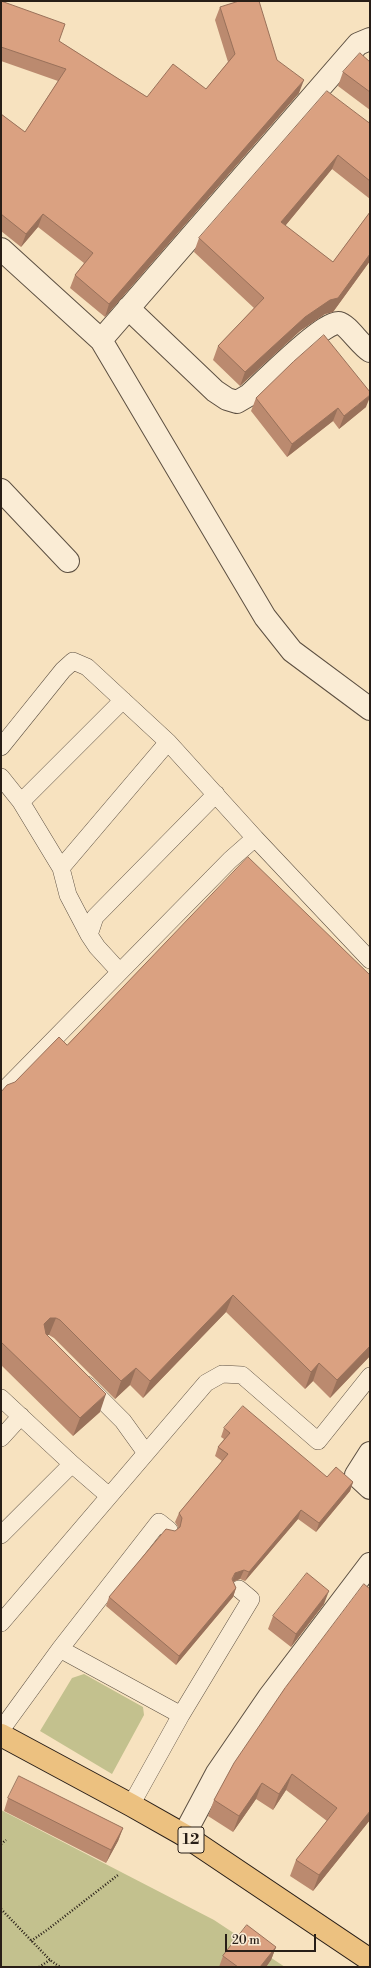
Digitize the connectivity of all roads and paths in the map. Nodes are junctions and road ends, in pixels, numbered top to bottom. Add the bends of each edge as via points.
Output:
1 (370, 39) edge
2 (320, 88) junction
3 (339, 102) edge
4 (1, 249) edge
5 (128, 308) junction
6 (100, 340) junction
7 (370, 352) edge
8 (1, 490) edge
9 (68, 561) dead end
10 (123, 700) junction
11 (370, 709) edge
12 (168, 742) junction
13 (1, 747) edge
14 (1, 777) edge
15 (216, 794) junction
16 (21, 802) junction
17 (255, 838) junction
18 (61, 868) junction
19 (88, 935) junction
20 (370, 960) edge
21 (119, 971) junction
22 (1, 1093) edge
23 (74, 1372) edge
24 (370, 1376) edge
25 (1, 1398) edge
26 (21, 1416) junction
27 (1, 1438) edge
28 (146, 1453) junction
29 (370, 1453) edge
30 (72, 1464) junction
31 (370, 1488) edge
32 (109, 1496) junction
33 (169, 1530) edge
34 (1, 1535) edge
35 (370, 1564) edge
36 (239, 1589) dead end
37 (1, 1623) edge
38 (60, 1649) junction
39 (181, 1715) junction
40 (1, 1730) edge
41 (1, 1735) edge
42 (131, 1805) junction
43 (184, 1835) junction
44 (6, 1840) dead end
45 (1, 1844) edge
46 (118, 1875) dead end
47 (1, 1909) edge
48 (31, 1941) junction
49 (50, 1960) junction
50 (370, 1960) edge
51 (39, 1967) edge
52 (60, 1967) edge

1 - 2 street via 358,44
2 - 3 street
2 - 5 street
4 - 6 street
5 - 6 street
5 - 7 street via 215,390 227,399 237,402 331,324 344,325
6 - 11 street via 265,617 292,651
8 - 9 street
10 - 12 lane
10 - 13 lane via 87,667 73,661 62,670
10 - 16 lane
12 - 15 lane
12 - 18 lane
14 - 16 lane
15 - 17 lane
15 - 19 lane via 95,917
16 - 18 lane
17 - 20 lane
17 - 21 lane
18 - 19 lane via 68,895
19 - 21 lane
21 - 22 lane
23 - 28 lane via 123,1421
24 - 28 lane via 318,1441 242,1375 222,1374 206,1383
25 - 26 lane
26 - 27 lane
26 - 30 lane
28 - 32 lane
29 - 31 street via 356,1475
30 - 32 lane
30 - 34 lane
32 - 37 lane
33 - 38 lane via 159,1522
35 - 43 street via 269,1697 218,1773
36 - 39 lane via 251,1599
38 - 39 lane
38 - 40 lane
39 - 42 lane
41 - 42 highway, 12
42 - 43 highway, 12
43 - 50 highway, 12
44 - 45 path
46 - 48 path
47 - 48 path
48 - 49 path
49 - 51 path
49 - 52 path

